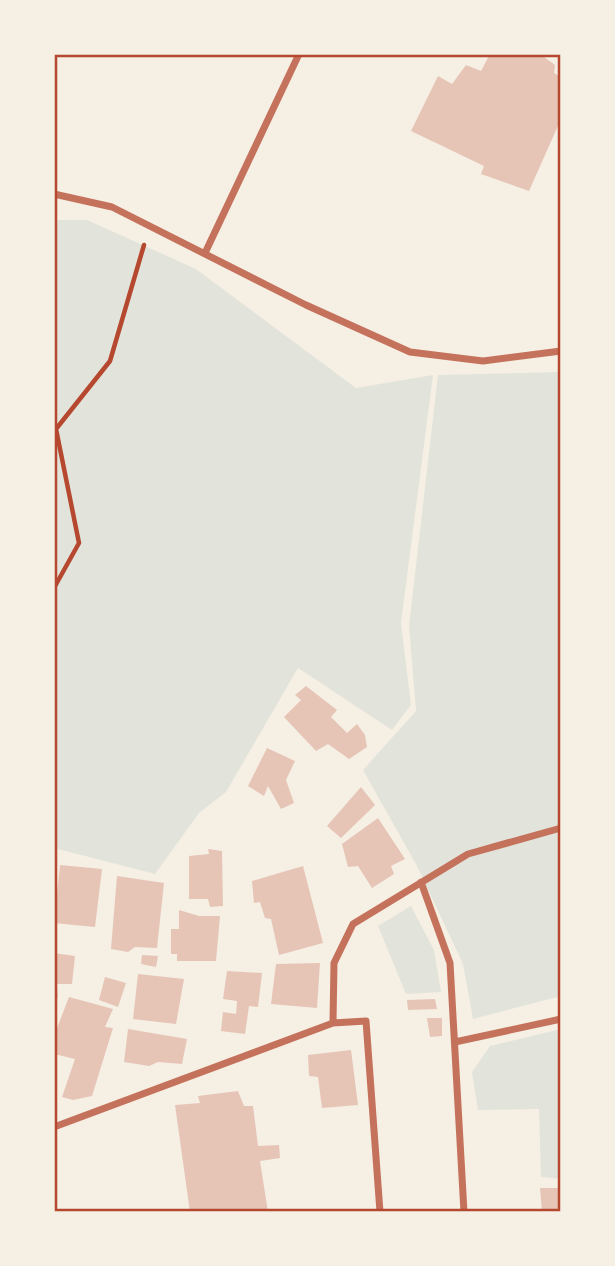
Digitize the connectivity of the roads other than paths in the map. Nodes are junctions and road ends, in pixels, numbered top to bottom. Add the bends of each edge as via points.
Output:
1 (299, 54) edge
2 (54, 194) edge
3 (205, 253) junction
4 (561, 351) edge
5 (561, 828) edge
6 (421, 882) junction
7 (561, 1019) edge
8 (334, 1023) junction
9 (455, 1042) junction
10 (54, 1127) edge
11 (380, 1212) edge
12 (464, 1212) edge

1 - 3 street
2 - 3 street via 112,207
3 - 4 street via 410,352 483,361
5 - 6 street via 468,854
6 - 8 street via 353,924 334,963
6 - 9 street via 450,963
7 - 9 street
8 - 10 street
8 - 11 street via 366,1021
9 - 12 street

